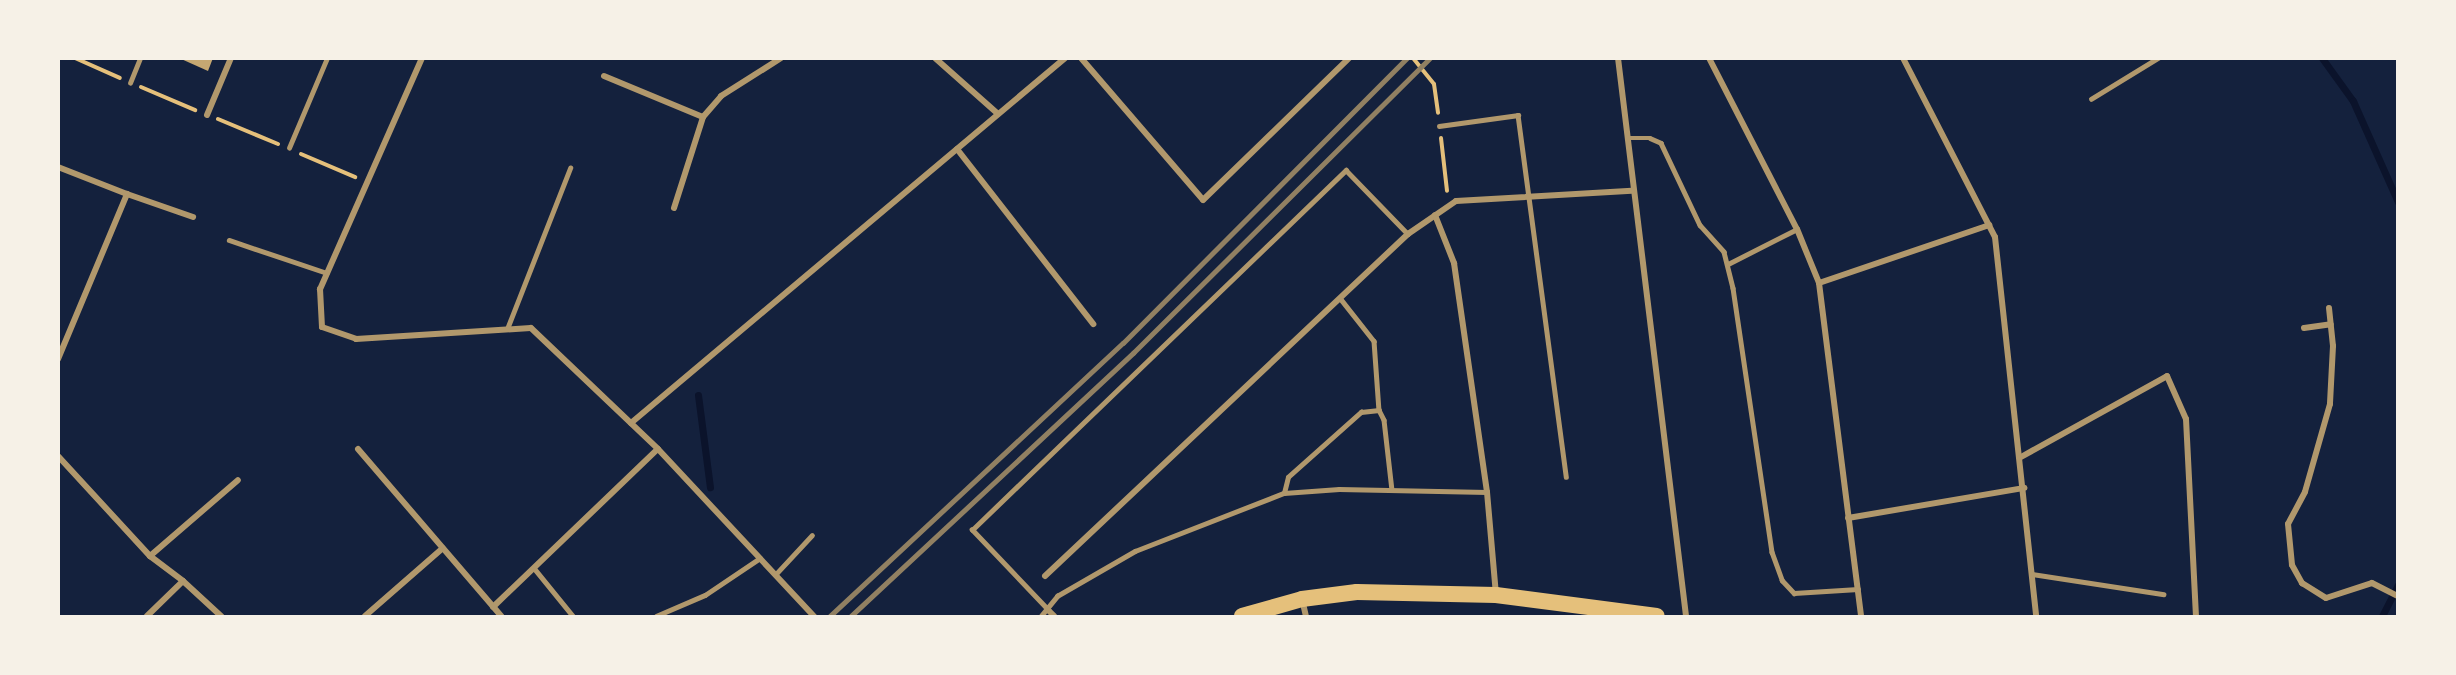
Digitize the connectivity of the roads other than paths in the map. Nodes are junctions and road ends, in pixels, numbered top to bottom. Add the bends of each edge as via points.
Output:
1 (140, 58) edge
2 (231, 58) edge
3 (327, 58) edge
4 (422, 58) edge
5 (781, 58) edge
6 (935, 58) edge
7 (1065, 58) edge
8 (1081, 58) edge
9 (1349, 58) edge
10 (1618, 58) edge
11 (1709, 58) edge
12 (1903, 58) edge
13 (2158, 58) edge
14 (604, 76) dead end
15 (130, 83) dead end
16 (2091, 99) dead end
17 (998, 114) junction
18 (207, 115) dead end
19 (703, 117) junction
20 (1439, 126) dead end
21 (1625, 138) junction
22 (289, 148) dead end
23 (957, 149) junction
24 (58, 167) edge
25 (570, 168) dead end
26 (1632, 191) junction
27 (128, 194) junction
28 (1529, 196) junction
29 (674, 208) dead end
30 (1435, 215) junction
31 (193, 217) dead end
32 (1989, 225) junction
33 (1797, 229) junction
34 (1408, 234) junction
35 (229, 240) dead end
36 (1728, 264) junction
37 (327, 273) junction
38 (1819, 283) junction
39 (1340, 298) junction
40 (2329, 308) dead end
41 (1093, 324) dead end
42 (2331, 324) junction
43 (2304, 328) dead end
44 (507, 330) junction
45 (58, 359) edge
46 (1379, 410) junction
47 (631, 423) junction
48 (358, 449) dead end
49 (658, 449) junction
50 (58, 456) edge
51 (2021, 457) junction
52 (1566, 477) dead end
53 (238, 480) dead end
54 (2024, 488) junction
55 (1392, 490) junction
56 (1487, 492) junction
57 (1284, 493) junction
58 (1848, 518) junction
59 (812, 535) dead end
60 (442, 548) junction
61 (150, 556) junction
62 (759, 558) junction
63 (534, 568) junction
64 (2032, 574) junction
65 (775, 575) junction
66 (1045, 576) dead end
67 (183, 581) junction
68 (1858, 589) junction
69 (2163, 594) dead end
70 (1496, 595) junction
71 (2397, 596) edge
72 (1302, 599) junction
73 (493, 607) junction
74 (1049, 611) junction
75 (147, 616) edge
76 (221, 616) edge
77 (365, 616) edge
78 (501, 616) edge
79 (573, 616) edge
80 (656, 616) edge
81 (814, 616) edge
82 (1041, 616) edge
83 (1054, 616) edge
84 (1242, 616) edge
85 (1306, 616) edge
86 (1657, 616) edge
87 (1686, 616) edge
88 (1861, 616) edge
89 (2036, 616) edge
90 (2196, 616) edge

1 - 15 lane
2 - 18 street
3 - 22 lane
4 - 37 street
5 - 19 street via 722,96
6 - 17 street
7 - 17 street
8 - 9 street via 1203,200
10 - 21 street
11 - 33 street
12 - 32 street
13 - 16 lane
14 - 19 street
17 - 23 street
19 - 29 street
20 - 28 lane via 1518,115
21 - 26 street
21 - 36 lane via 1650,138 1661,143 1700,225 1720,245
23 - 41 street
23 - 47 street
24 - 27 street
25 - 44 lane
26 - 28 street
26 - 87 street
27 - 31 street
27 - 45 street
28 - 30 street via 1456,201
28 - 52 lane
30 - 34 street
30 - 56 street via 1454,263
32 - 38 street
32 - 51 street via 1995,237
33 - 36 lane
33 - 38 street
34 - 39 street
34 - 74 lane via 1346,170 972,530
35 - 37 lane
36 - 68 lane via 1772,552 1782,580 1794,593
37 - 44 street via 320,289 322,327 356,339
38 - 58 street
39 - 46 lane via 1374,341
39 - 66 street
40 - 42 street
42 - 43 street
42 - 71 street via 2330,404 2305,492 2288,524 2292,565 2302,582 2326,598 2372,583
44 - 47 street via 531,328
46 - 55 lane via 1384,420
46 - 57 lane via 1361,412 1288,477
47 - 49 street
48 - 60 street
49 - 62 street
49 - 63 street
50 - 61 street
51 - 54 street
51 - 90 street via 2166,376 2186,420
53 - 61 street
54 - 58 street
54 - 64 street
55 - 56 lane
55 - 57 lane
56 - 70 street
57 - 74 lane via 1135,551 1057,596
58 - 68 street
59 - 65 lane
60 - 73 street
60 - 77 street
61 - 67 street
62 - 65 street
62 - 80 lane via 705,595
63 - 73 street
63 - 79 lane
64 - 69 lane
64 - 89 street
65 - 81 street
67 - 75 street
67 - 76 street
68 - 88 street
70 - 72 highway via 1356,592
70 - 86 highway
72 - 84 highway
72 - 85 street
73 - 78 street
74 - 82 lane
74 - 83 street

